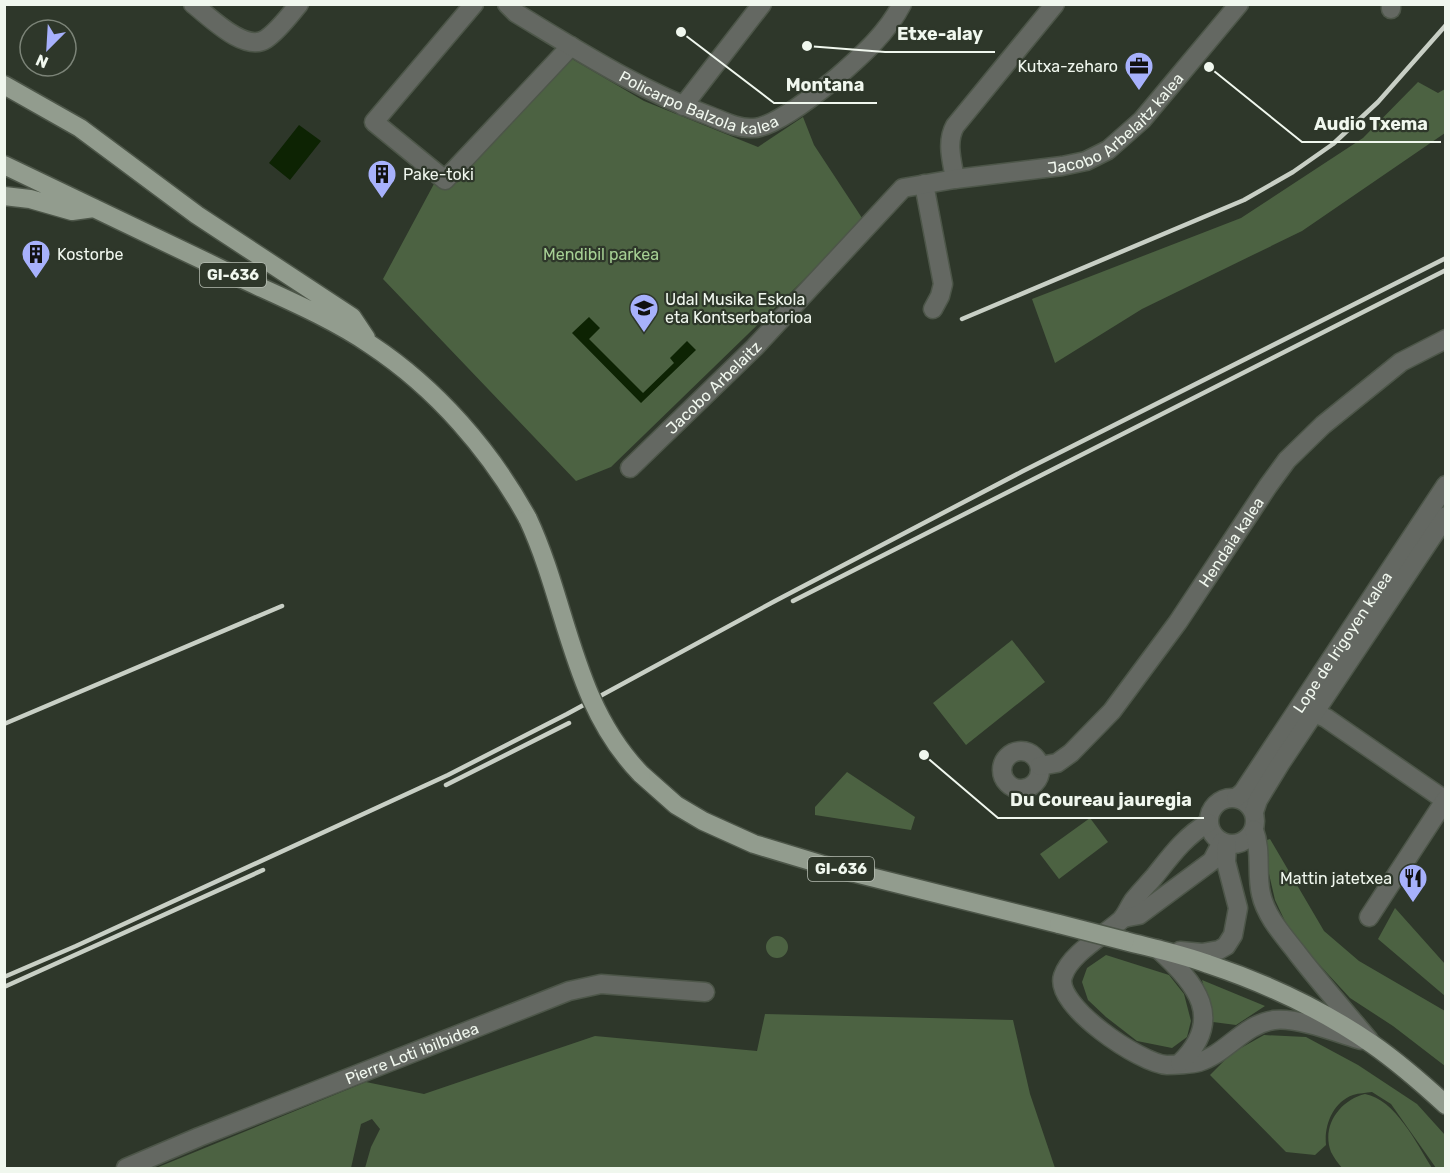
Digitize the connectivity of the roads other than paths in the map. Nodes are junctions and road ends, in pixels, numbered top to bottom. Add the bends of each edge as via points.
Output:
1 (194, 4) edge
2 (299, 4) edge
3 (474, 4) edge
4 (507, 4) edge
5 (762, 4) edge
6 (902, 4) edge
7 (1055, 4) edge
8 (1239, 4) edge
9 (570, 46) junction
10 (4, 85) edge
11 (683, 106) junction
12 (4, 165) edge
13 (954, 179) junction
14 (924, 184) junction
15 (4, 196) edge
16 (94, 208) junction
17 (933, 309) dead end
18 (1446, 339) edge
19 (370, 344) junction
20 (630, 468) dead end
21 (1446, 485) edge
22 (1446, 516) edge
23 (1314, 713) junction
24 (1040, 766) dead end
25 (1236, 798) junction
26 (1445, 799) edge
27 (1254, 821) junction
28 (1208, 823) junction
29 (1224, 843) junction
30 (1369, 917) dead end
31 (1123, 918) junction
32 (1158, 949) junction
33 (705, 992) dead end
34 (1372, 1043) junction
35 (1180, 1063) junction
36 (1446, 1105) edge
37 (126, 1168) edge

1 - 2 street via 247,42 264,40
3 - 9 street via 374,122 446,180
4 - 9 street, Policarpo Balzola kalea
5 - 11 street
6 - 11 street, Policarpo Balzola kalea via 867,51 821,90 764,126 740,127
7 - 13 street via 950,134
8 - 13 street, Jacobo Arbelaitz kalea via 1142,120 1108,150 1086,161 1062,166
9 - 11 street, Policarpo Balzola kalea
10 - 19 main road via 80,128 197,214 352,317
12 - 16 main road, GI-636
13 - 14 street, Jacobo Arbelaitz
14 - 17 street via 943,284
14 - 20 street, Jacobo Arbelaitz via 903,188 755,347
15 - 16 main road via 72,211
16 - 19 main road, GI-636
18 - 24 street, Hendaia kalea via 1401,362 1323,425 1287,460 1178,622 1112,711 1071,753 1057,763
19 - 32 main road, GI-636, bridge via 411,375 494,464 540,545 596,712 641,774 676,805 754,844 827,866
21 - 25 street, Lope de Irigoyen kalea
22 - 23 street, Lope de Irigoyen kalea
23 - 26 street
23 - 27 street, Lope de Irigoyen kalea via 1258,800
25 - 27 street via 1247,802
25 - 28 street via 1219,801 1209,814
26 - 30 street
27 - 29 street via 1243,842
27 - 34 street via 1266,909
28 - 29 street via 1212,834
28 - 31 street via 1180,845
29 - 31 street via 1212,861 1138,915
29 - 32 street via 1238,908 1227,946 1202,952
31 - 35 street via 1068,964 1061,979 1064,992 1098,1027 1134,1053 1167,1065
32 - 34 main road, GI-636 via 1208,963 1269,988
32 - 35 street via 1193,985 1200,1000 1201,1034
33 - 37 street, Pierre Loti ibilbidea via 612,984 569,991
34 - 35 street via 1287,1019 1271,1020 1255,1026 1209,1057
34 - 36 main road, GI-636

